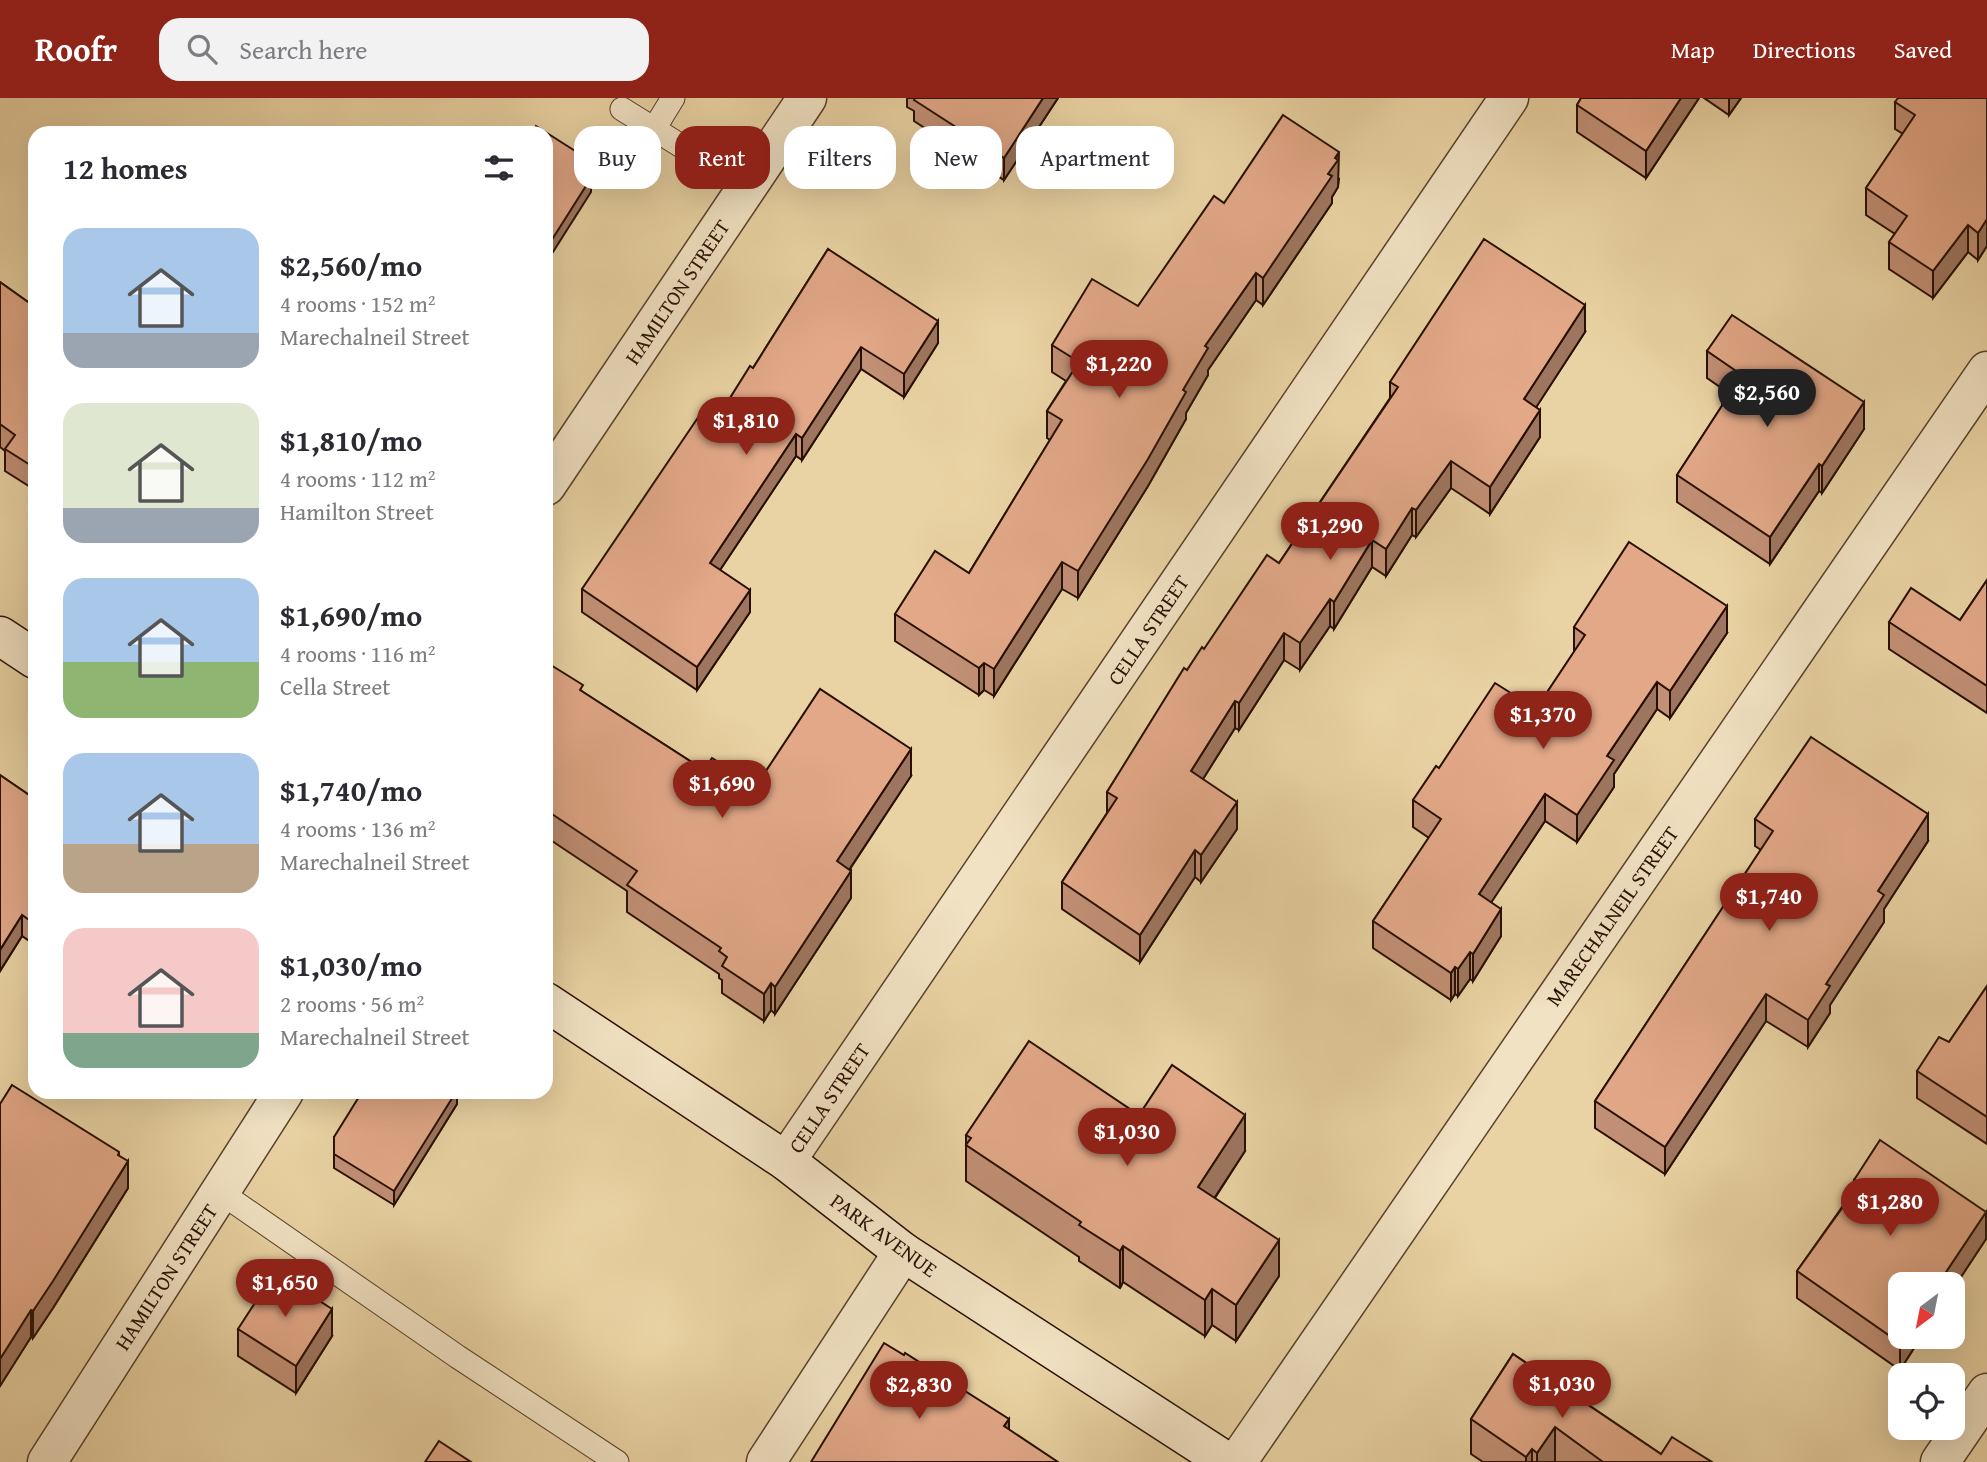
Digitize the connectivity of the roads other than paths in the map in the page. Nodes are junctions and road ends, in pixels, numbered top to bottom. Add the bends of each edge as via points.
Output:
1 (673, 98) edge
2 (807, 98) edge
3 (1509, 98) edge
4 (622, 109) dead end
5 (649, 126) edge
6 (656, 126) edge
7 (770, 153) edge
8 (746, 189) edge
9 (1987, 370) edge
10 (553, 476) edge
11 (0, 636) edge
12 (28, 654) edge
13 (553, 1007) edge
14 (280, 1099) edge
15 (786, 1161) junction
16 (220, 1192) junction
17 (903, 1252) junction
18 (1987, 1393) edge
19 (47, 1462) edge
20 (617, 1462) edge
21 (765, 1462) edge
22 (1227, 1462) edge
23 (1237, 1462) edge
24 (1940, 1462) edge

1 - 6 lane
2 - 7 street, HAMILTON STREET
3 - 15 street, CELLA STREET
4 - 5 lane
8 - 10 street, HAMILTON STREET
9 - 23 street, MARECHALNEIL STREET
11 - 12 street
13 - 15 street, PARK AVENUE
14 - 16 street, HAMILTON STREET
15 - 17 street, PARK AVENUE
16 - 19 street, HAMILTON STREET
16 - 20 lane
17 - 21 street
17 - 22 street, PARK AVENUE
18 - 24 street

